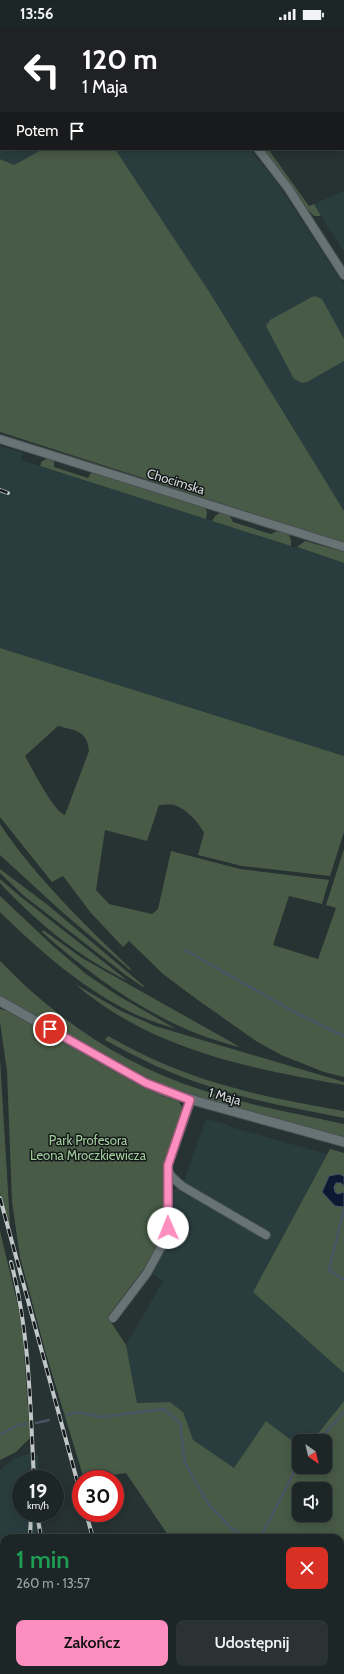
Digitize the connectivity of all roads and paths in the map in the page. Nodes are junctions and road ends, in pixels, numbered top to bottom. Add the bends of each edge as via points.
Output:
1 (259, 150) edge
2 (344, 275) edge
3 (0, 440) edge
4 (344, 547) edge
5 (0, 1001) edge
6 (190, 1100) junction
7 (344, 1142) edge
8 (168, 1171) junction
9 (266, 1235) dead end
10 (114, 1318) dead end

1 - 2 street via 288,188
3 - 4 street, Chocimska
5 - 6 street, 1 Maja via 131,1075 161,1090
6 - 7 street, 1 Maja
6 - 8 street
8 - 9 street via 182,1186
8 - 10 street via 166,1240 147,1273

